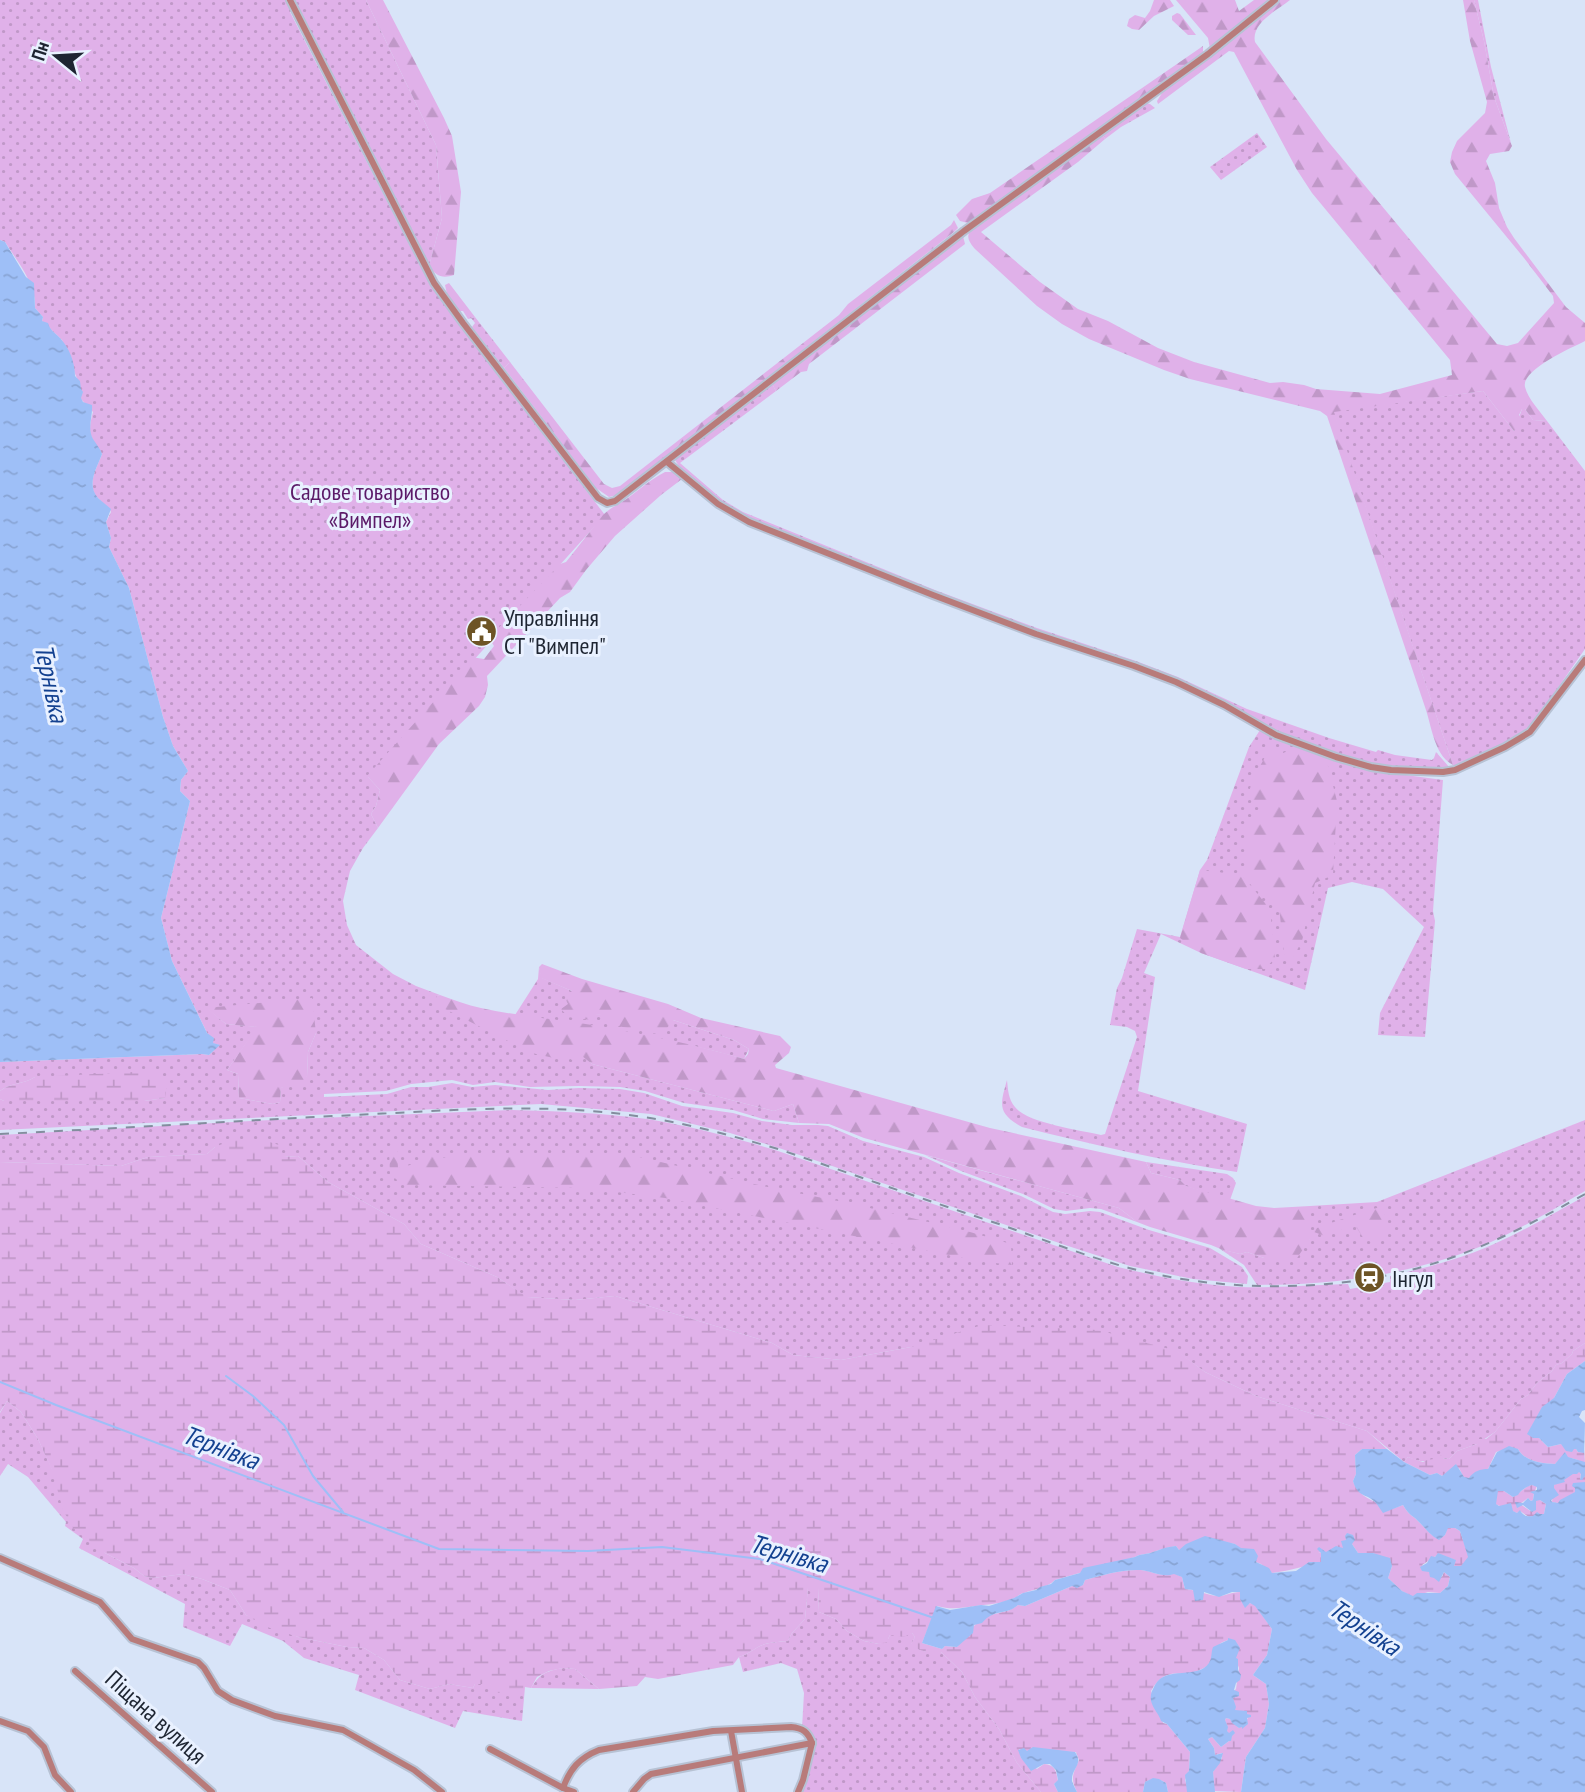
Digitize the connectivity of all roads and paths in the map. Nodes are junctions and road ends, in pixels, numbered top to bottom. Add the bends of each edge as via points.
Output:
1 (290, 0) edge
2 (1275, 0) edge
3 (667, 462) junction
4 (1585, 660) edge
5 (0, 1558) edge
6 (75, 1671) dead end
7 (0, 1721) edge
8 (731, 1731) junction
9 (812, 1744) junction
10 (490, 1749) dead end
11 (735, 1758) junction
12 (563, 1788) junction
13 (71, 1792) edge
14 (212, 1792) edge
15 (442, 1792) edge
16 (574, 1792) edge
17 (633, 1792) edge
18 (742, 1792) edge
19 (798, 1792) edge

1 - 3 street via 434,283 598,498 615,501
2 - 3 street via 964,231
3 - 4 street via 718,504 749,522 985,615 1176,682 1276,735 1371,767 1443,772 1505,747 1530,732
5 - 15 street via 100,1602 132,1639 198,1662 218,1691 232,1700 275,1716 343,1730 414,1770
6 - 14 street, Піщана вулиця
7 - 13 street via 28,1731 44,1747 55,1775
8 - 9 street via 802,1728
8 - 11 street
8 - 12 street via 599,1750 577,1763
9 - 11 street
9 - 19 street
10 - 12 street
11 - 17 street via 651,1774
11 - 18 street
12 - 16 street

